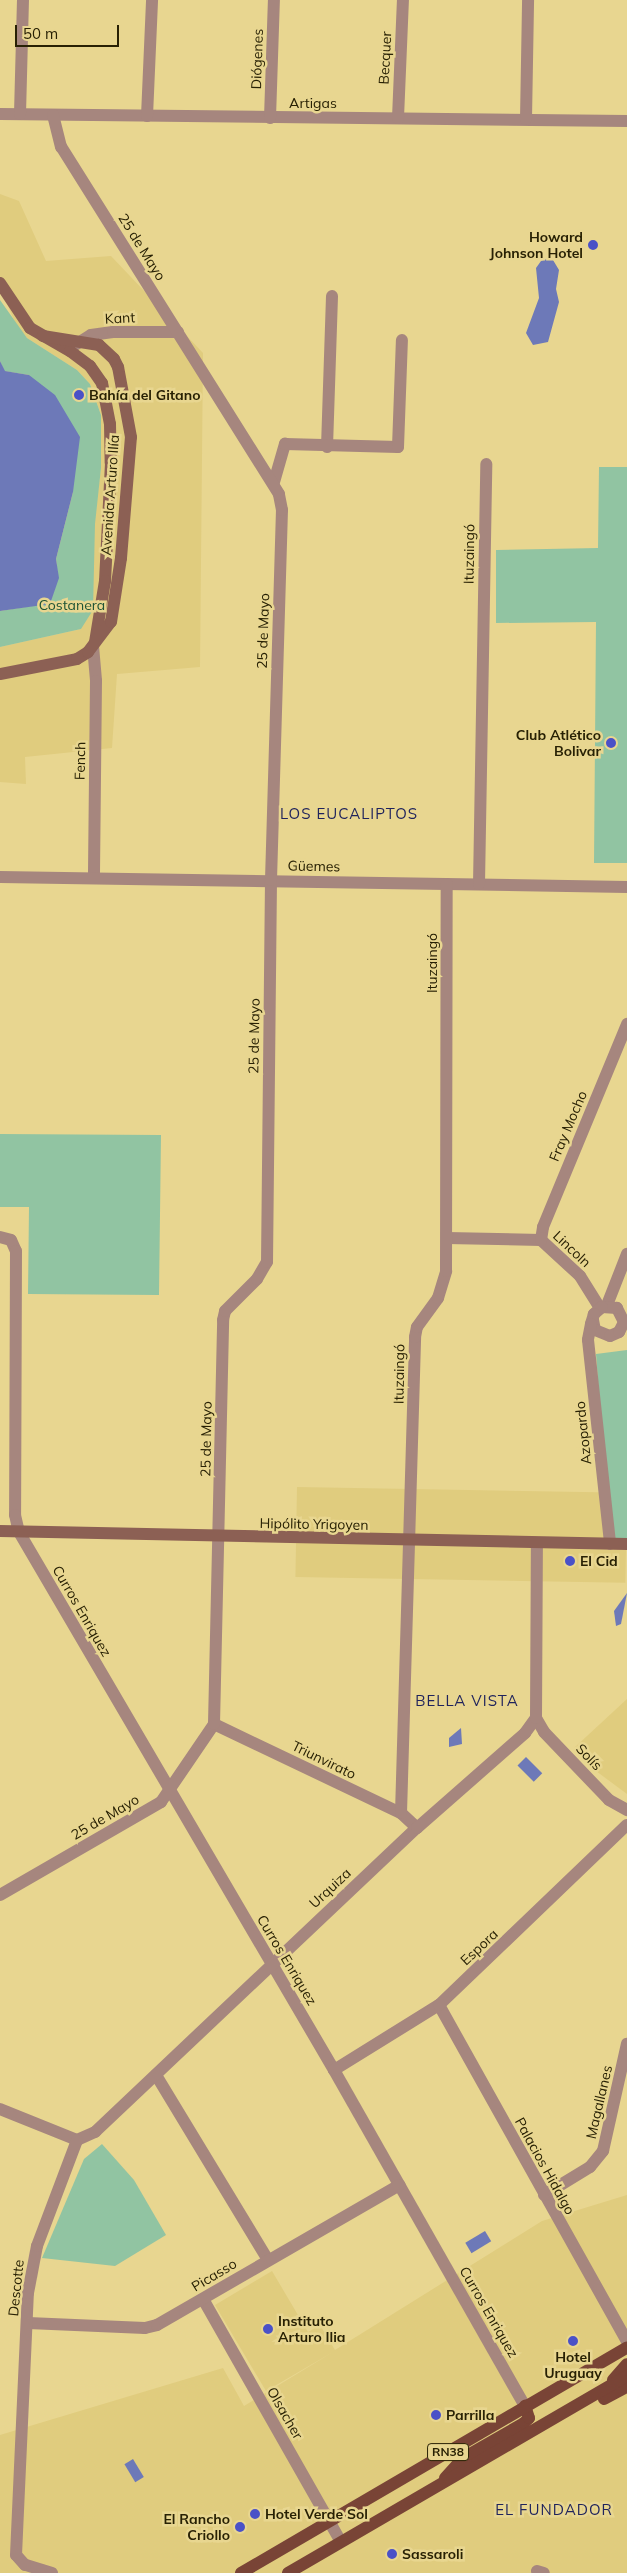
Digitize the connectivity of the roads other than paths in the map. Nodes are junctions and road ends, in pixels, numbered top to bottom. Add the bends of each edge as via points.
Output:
1 (23, 0) edge
2 (152, 0) edge
3 (274, 0) edge
4 (403, 0) edge
5 (528, 0) edge
6 (0, 114) edge
7 (20, 114) junction
8 (53, 115) junction
9 (147, 116) junction
10 (270, 118) junction
11 (398, 118) junction
12 (526, 119) junction
13 (627, 121) edge
14 (0, 284) edge
15 (332, 296) dead end
16 (178, 332) junction
17 (42, 336) junction
18 (80, 340) junction
19 (402, 340) dead end
20 (70, 351) junction
21 (327, 447) junction
22 (486, 464) dead end
23 (274, 482) junction
24 (93, 646) junction
25 (0, 674) edge
26 (0, 876) edge
27 (94, 877) junction
28 (271, 880) junction
29 (447, 884) junction
30 (479, 884) junction
31 (627, 887) edge
32 (627, 1024) edge
33 (0, 1237) edge
34 (447, 1238) junction
35 (541, 1240) junction
36 (627, 1254) edge
37 (603, 1307) junction
38 (593, 1320) junction
39 (625, 1321) edge
40 (0, 1531) edge
41 (19, 1532) junction
42 (219, 1538) junction
43 (410, 1540) junction
44 (537, 1544) junction
45 (610, 1544) junction
46 (627, 1544) edge
47 (536, 1718) junction
48 (214, 1724) junction
49 (170, 1792) junction
50 (627, 1810) edge
51 (401, 1813) junction
52 (627, 1825) edge
53 (417, 1828) junction
54 (0, 1895) edge
55 (271, 1964) junction
56 (439, 2005) junction
57 (627, 2044) edge
58 (334, 2070) junction
59 (156, 2075) junction
60 (0, 2108) edge
61 (77, 2140) junction
62 (399, 2185) junction
63 (544, 2196) junction
64 (268, 2260) junction
65 (203, 2299) junction
66 (28, 2322) junction
67 (627, 2341) edge
68 (627, 2347) edge
69 (627, 2364) edge
70 (627, 2376) edge
71 (627, 2387) edge
72 (605, 2389) junction
73 (525, 2406) junction
74 (576, 2407) junction
75 (436, 2487) junction
76 (328, 2520) junction
77 (340, 2542) junction
78 (268, 2556) junction
79 (52, 2573) edge
80 (230, 2573) edge
81 (241, 2573) edge
82 (288, 2573) edge

1 - 7 street
2 - 9 street
3 - 10 street, Diógenes
4 - 11 street, Becquer
5 - 12 street
6 - 7 street, Artigas
7 - 8 street, Artigas
8 - 9 street, Artigas
8 - 16 street, 25 de Mayo via 61,147
9 - 10 street, Artigas
10 - 11 street, Artigas
11 - 12 street, Artigas
12 - 13 street, Artigas
14 - 17 main road, Avenida Arturo Ilía via 23,320
15 - 21 street
16 - 18 street, Kant via 113,332
16 - 23 street, 25 de Mayo
17 - 18 main road, Avenida Arturo Ilía
17 - 20 main road, Avenida Arturo Ilía
18 - 20 street
18 - 24 main road, Avenida Arturo Ilía via 99,345 114,358 128,408 131,437 114,609 106,631
19 - 21 street via 398,446
20 - 24 main road, Avenida Arturo Ilía via 98,375 110,424 104,581
21 - 23 street via 285,444
22 - 30 street, Ituzaingó
23 - 28 street, 25 de Mayo via 282,510
24 - 25 main road, Avenida Arturo Ilía via 77,659
24 - 27 street, Fench via 96,681
26 - 27 street, Güemes
27 - 28 street, Güemes
28 - 29 street, Güemes
28 - 42 street, 25 de Mayo via 267,1262 257,1279 225,1310 223,1320
29 - 30 street, Güemes
29 - 34 street, Ituzaingó
30 - 31 street, Güemes
32 - 35 street, Fray Mocho via 542,1227
33 - 41 street via 16,1244 15,1515
34 - 35 street, Lincoln
34 - 43 street, Ituzaingó via 441,1291 417,1327 415,1337
35 - 37 street, Lincoln via 580,1276
36 - 37 street
37 - 38 street
37 - 39 street via 617,1308
38 - 39 street via 595,1330 610,1336 619,1332
38 - 45 street, Azopardo via 588,1340
40 - 41 main road, Hipólito Yrigoyen
41 - 42 main road, Hipólito Yrigoyen
41 - 49 street, Curros Enriquez
42 - 43 main road, Hipólito Yrigoyen
42 - 48 street, 25 de Mayo
43 - 44 main road, Hipólito Yrigoyen
43 - 51 street, Ituzaingó
44 - 45 main road, Hipólito Yrigoyen
44 - 47 street
45 - 46 main road, Hipólito Yrigoyen
47 - 50 street, Solís via 544,1732 609,1800
47 - 53 street, Urquiza via 525,1733
48 - 49 street, 25 de Mayo
48 - 51 street, Triunvirato
49 - 54 street, 25 de Mayo via 161,1802
49 - 55 street, Curros Enriquez
51 - 53 street, Triunvirato
52 - 56 street, Espora
53 - 55 street, Urquiza
55 - 58 street, Curros Enriquez
55 - 59 street, Urquiza
56 - 58 street, Espora
56 - 63 street, Palacios Hidalgo
57 - 63 street, Magallanes via 603,2151 590,2167
58 - 62 street, Curros Enriquez
59 - 61 street, Urquiza via 95,2132
59 - 64 street
60 - 61 street
61 - 66 street, Descotte via 37,2246 30,2275
62 - 64 street, Picasso
62 - 73 street, Curros Enriquez
63 - 67 street, Palacios Hidalgo
64 - 65 street, Picasso
65 - 66 street, Picasso via 157,2325 145,2328
65 - 76 street, Olsacher
66 - 79 street, Descotte via 16,2555 25,2565
68 - 73 main road, RN38
69 - 72 main road
70 - 72 main road, RN38
71 - 74 main road via 587,2408
72 - 74 main road, RN38
73 - 75 main road via 529,2418 524,2423 463,2458
73 - 76 main road, RN38
74 - 75 main road, RN38
75 - 77 main road, RN38
76 - 77 street, Olsacher
76 - 78 main road, RN38
77 - 82 main road, RN38
78 - 80 main road
78 - 81 main road, RN38

